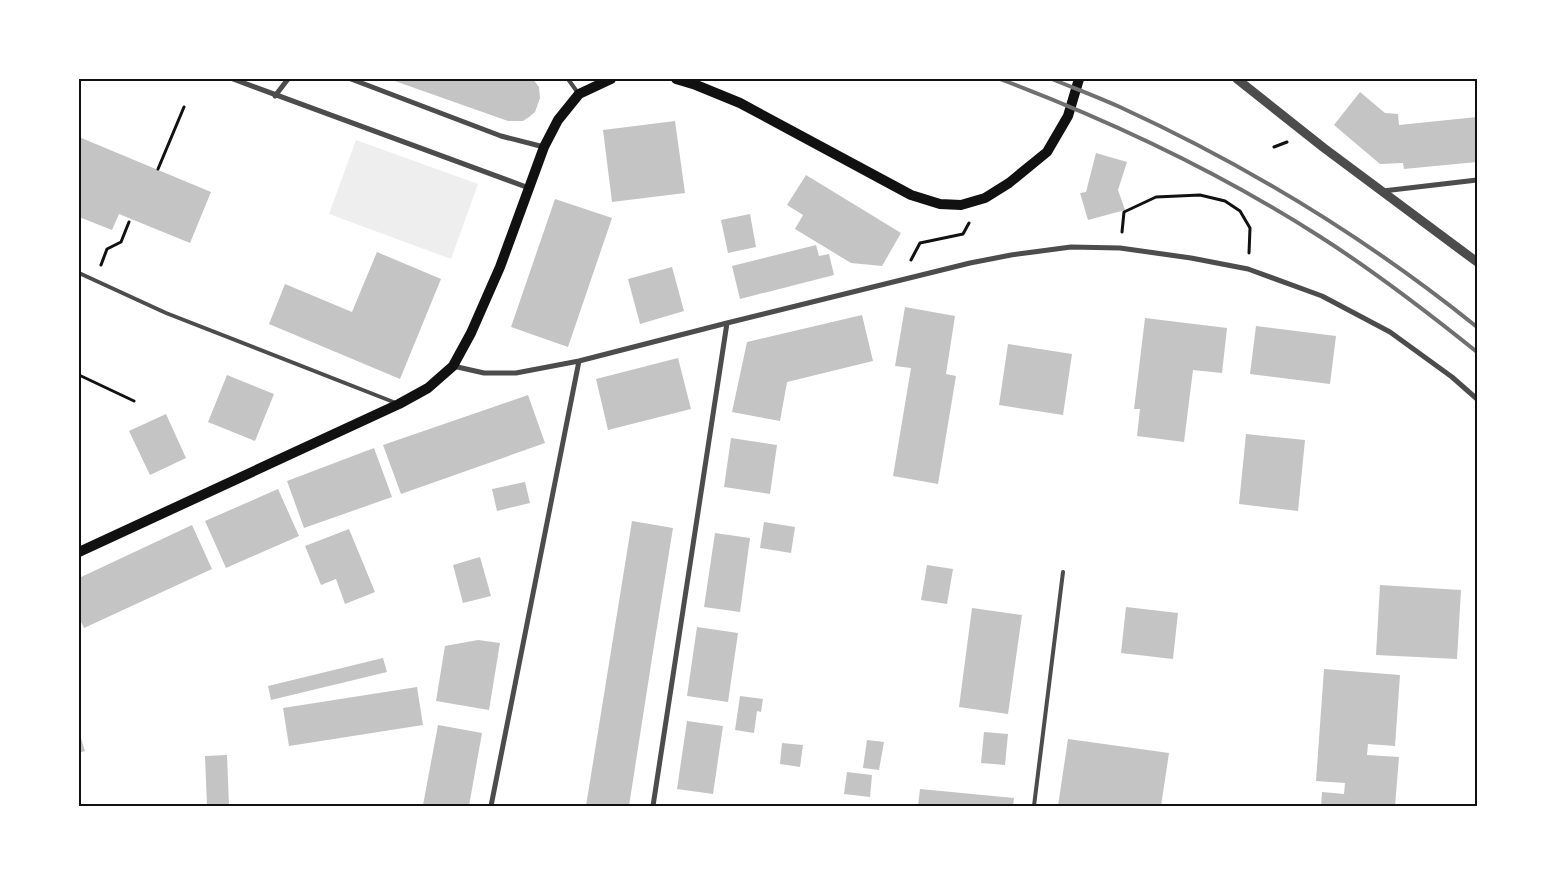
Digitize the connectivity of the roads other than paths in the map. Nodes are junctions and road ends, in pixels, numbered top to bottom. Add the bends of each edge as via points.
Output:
1 (233, 79) edge
2 (288, 79) edge
3 (351, 79) edge
4 (568, 79) edge
5 (611, 79) edge
6 (676, 79) edge
7 (1079, 79) edge
8 (1237, 79) edge
9 (578, 94) junction
10 (275, 96) junction
11 (544, 147) junction
12 (1477, 180) edge
13 (528, 188) junction
14 (1383, 191) junction
15 (1477, 262) edge
16 (79, 273) edge
17 (727, 323) junction
18 (579, 361) junction
19 (453, 366) junction
20 (1477, 399) edge
21 (399, 404) junction
22 (79, 552) edge
23 (1063, 572) dead end
24 (491, 806) edge
25 (653, 806) edge
26 (1034, 806) edge

1 - 10 street
2 - 10 street
3 - 11 street via 502,136
4 - 9 lane
5 - 9 main road
6 - 7 main road via 740,103 911,195 940,204 961,205 985,198 1047,152 1068,116
8 - 14 street
9 - 11 main road via 558,120
10 - 13 street
11 - 13 main road
12 - 14 street
13 - 19 main road via 500,267
14 - 15 street
16 - 21 lane via 166,313
17 - 18 street
17 - 20 street via 970,263 1071,247 1120,248 1248,269 1322,296 1390,332
17 - 25 street
18 - 19 street via 516,373 484,373
18 - 24 street
19 - 21 main road via 428,388
21 - 22 main road
23 - 26 lane

